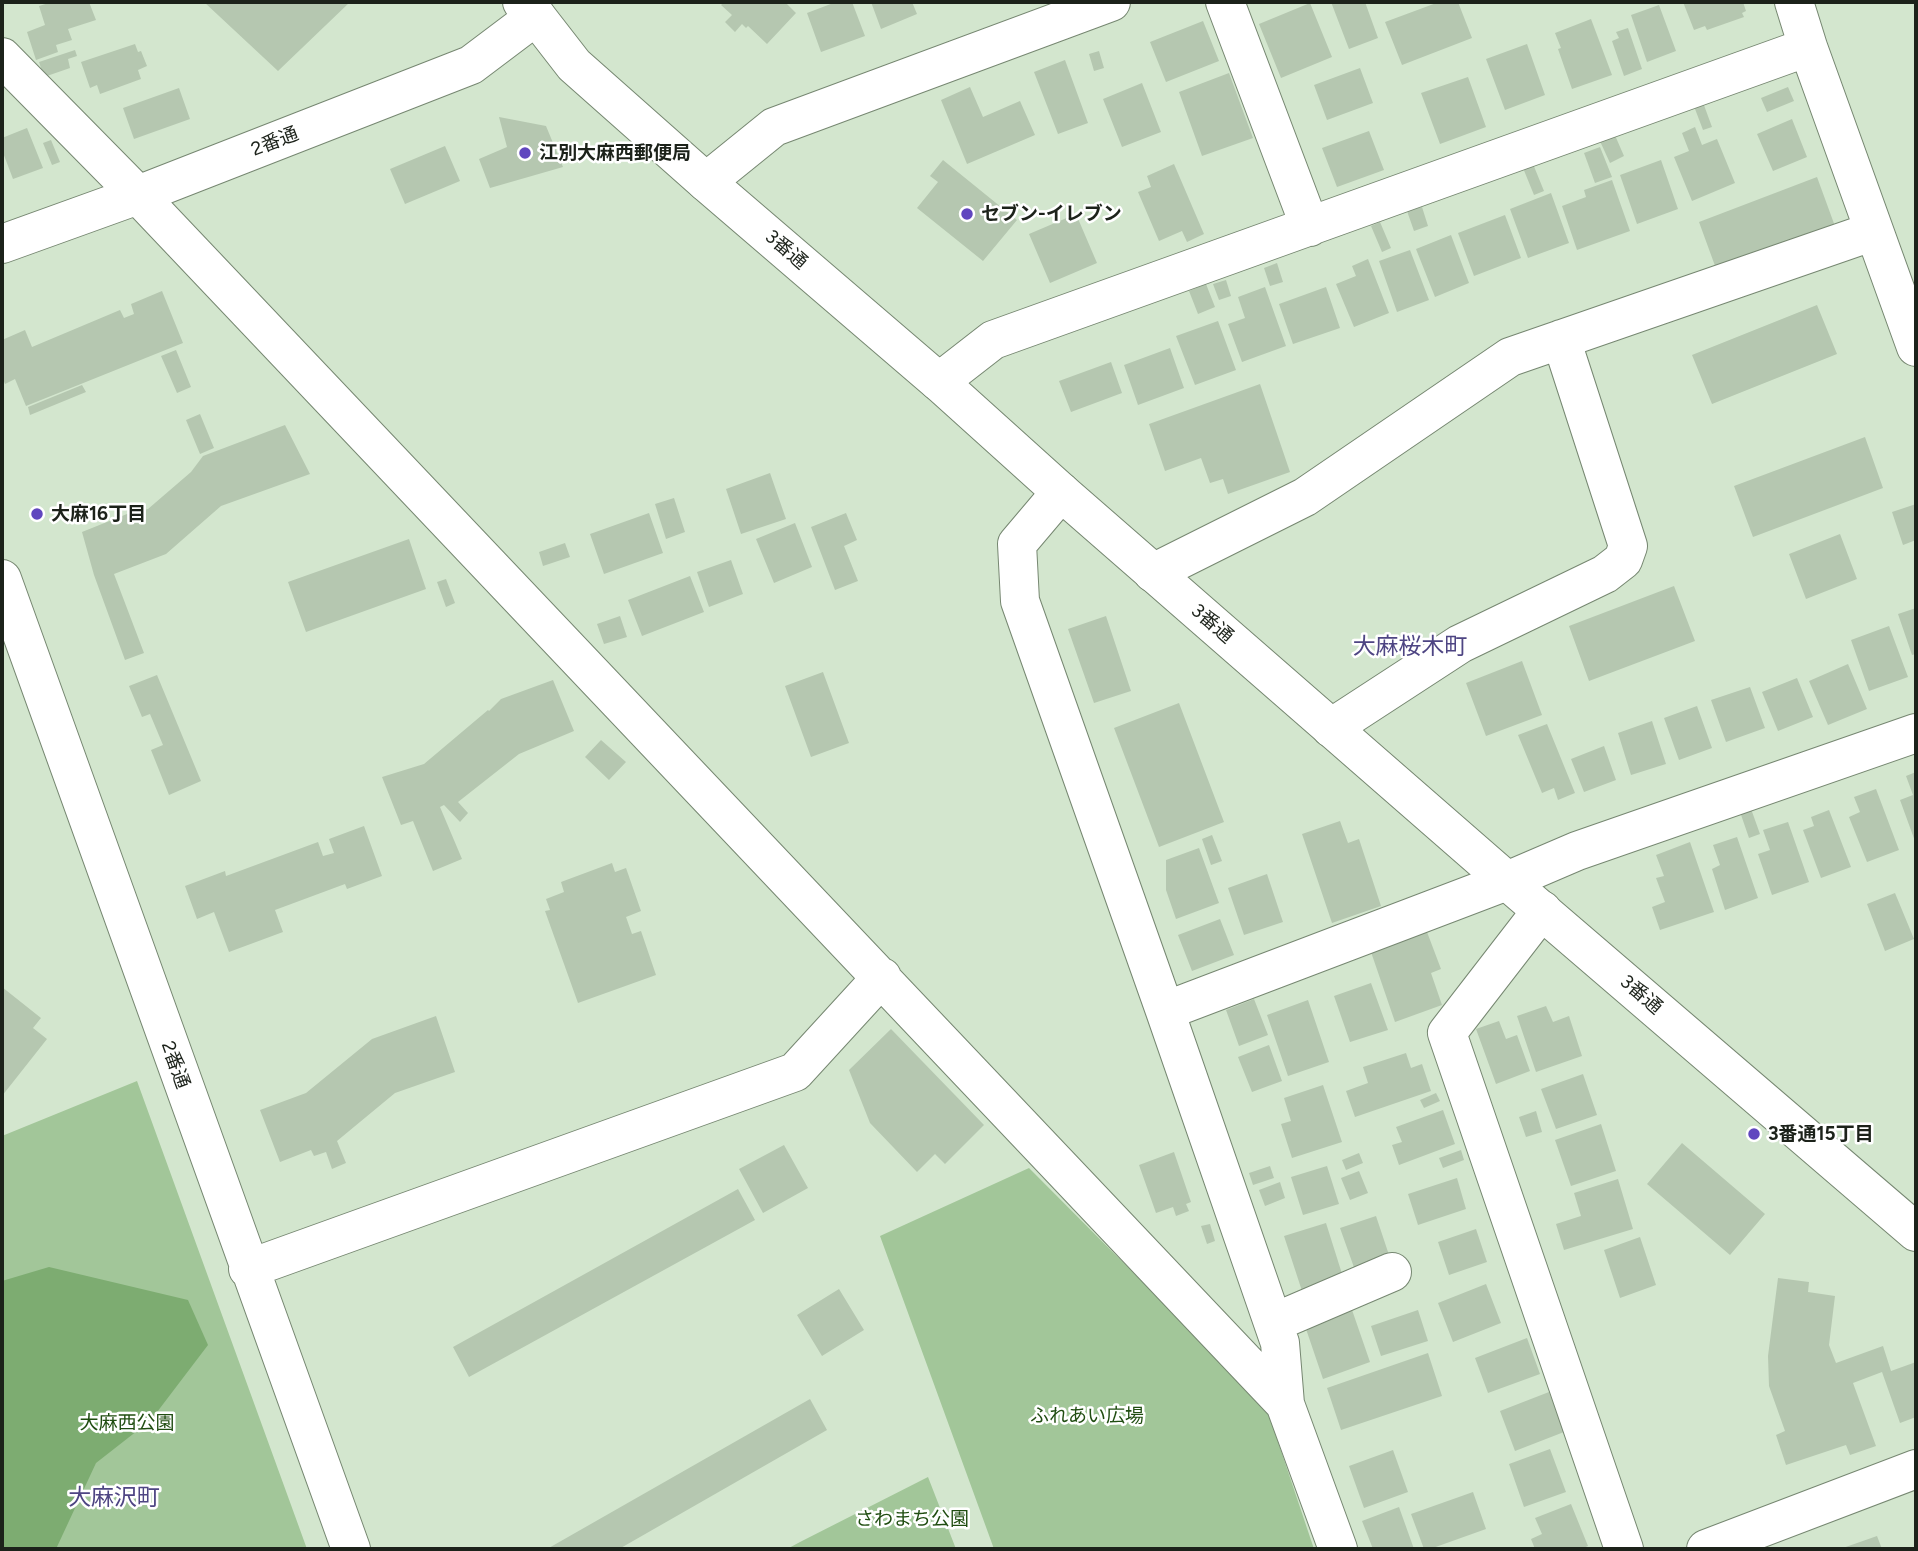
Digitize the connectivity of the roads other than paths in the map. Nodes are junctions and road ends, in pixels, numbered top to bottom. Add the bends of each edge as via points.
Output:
1 (1225, 2) edge
2 (1794, 2) edge
3 (1090, 5) edge
4 (529, 9) edge
5 (1808, 47) junction
6 (2, 57) edge
7 (706, 182) junction
8 (138, 195) junction
9 (1310, 227) junction
10 (1874, 231) junction
11 (2, 244) edge
12 (1561, 339) junction
13 (1916, 347) edge
14 (939, 382) junction
15 (1061, 492) junction
16 (1153, 573) junction
17 (2, 579) edge
18 (1331, 728) junction
19 (1916, 733) edge
20 (1507, 881) junction
21 (1542, 910) junction
22 (881, 977) junction
23 (1165, 1011) junction
24 (1916, 1232) edge
25 (248, 1269) junction
26 (1392, 1272) dead end
27 (1273, 1323) junction
28 (1285, 1404) junction
29 (1916, 1469) edge
30 (351, 1549) edge
31 (1338, 1549) edge
32 (1624, 1549) edge
33 (1711, 1549) edge

1 - 9 street
2 - 5 street
3 - 7 street via 774,127
4 - 7 street, 3番通 via 574,65
4 - 8 street, 2番通 via 471,65
5 - 9 street
5 - 10 street
6 - 8 street
7 - 14 street, 3番通
8 - 11 street, 2番通
8 - 22 street
9 - 14 street via 993,340
10 - 12 street
10 - 13 street
12 - 16 street via 1510,357 1305,497
12 - 18 street via 1628,546 1623,560 1605,574 1460,644
14 - 15 street, 3番通
15 - 16 street, 3番通
15 - 23 street via 1017,544 1020,601
16 - 18 street, 3番通
17 - 25 street, 2番通
18 - 20 street, 3番通
19 - 20 street via 1577,851
20 - 21 street, 3番通
20 - 23 street
21 - 24 street, 3番通
21 - 32 street via 1447,1033
22 - 25 street via 794,1072
22 - 28 street
23 - 27 street
25 - 30 street, 2番通
26 - 27 street
27 - 28 street via 1280,1343
28 - 31 street
29 - 33 street

